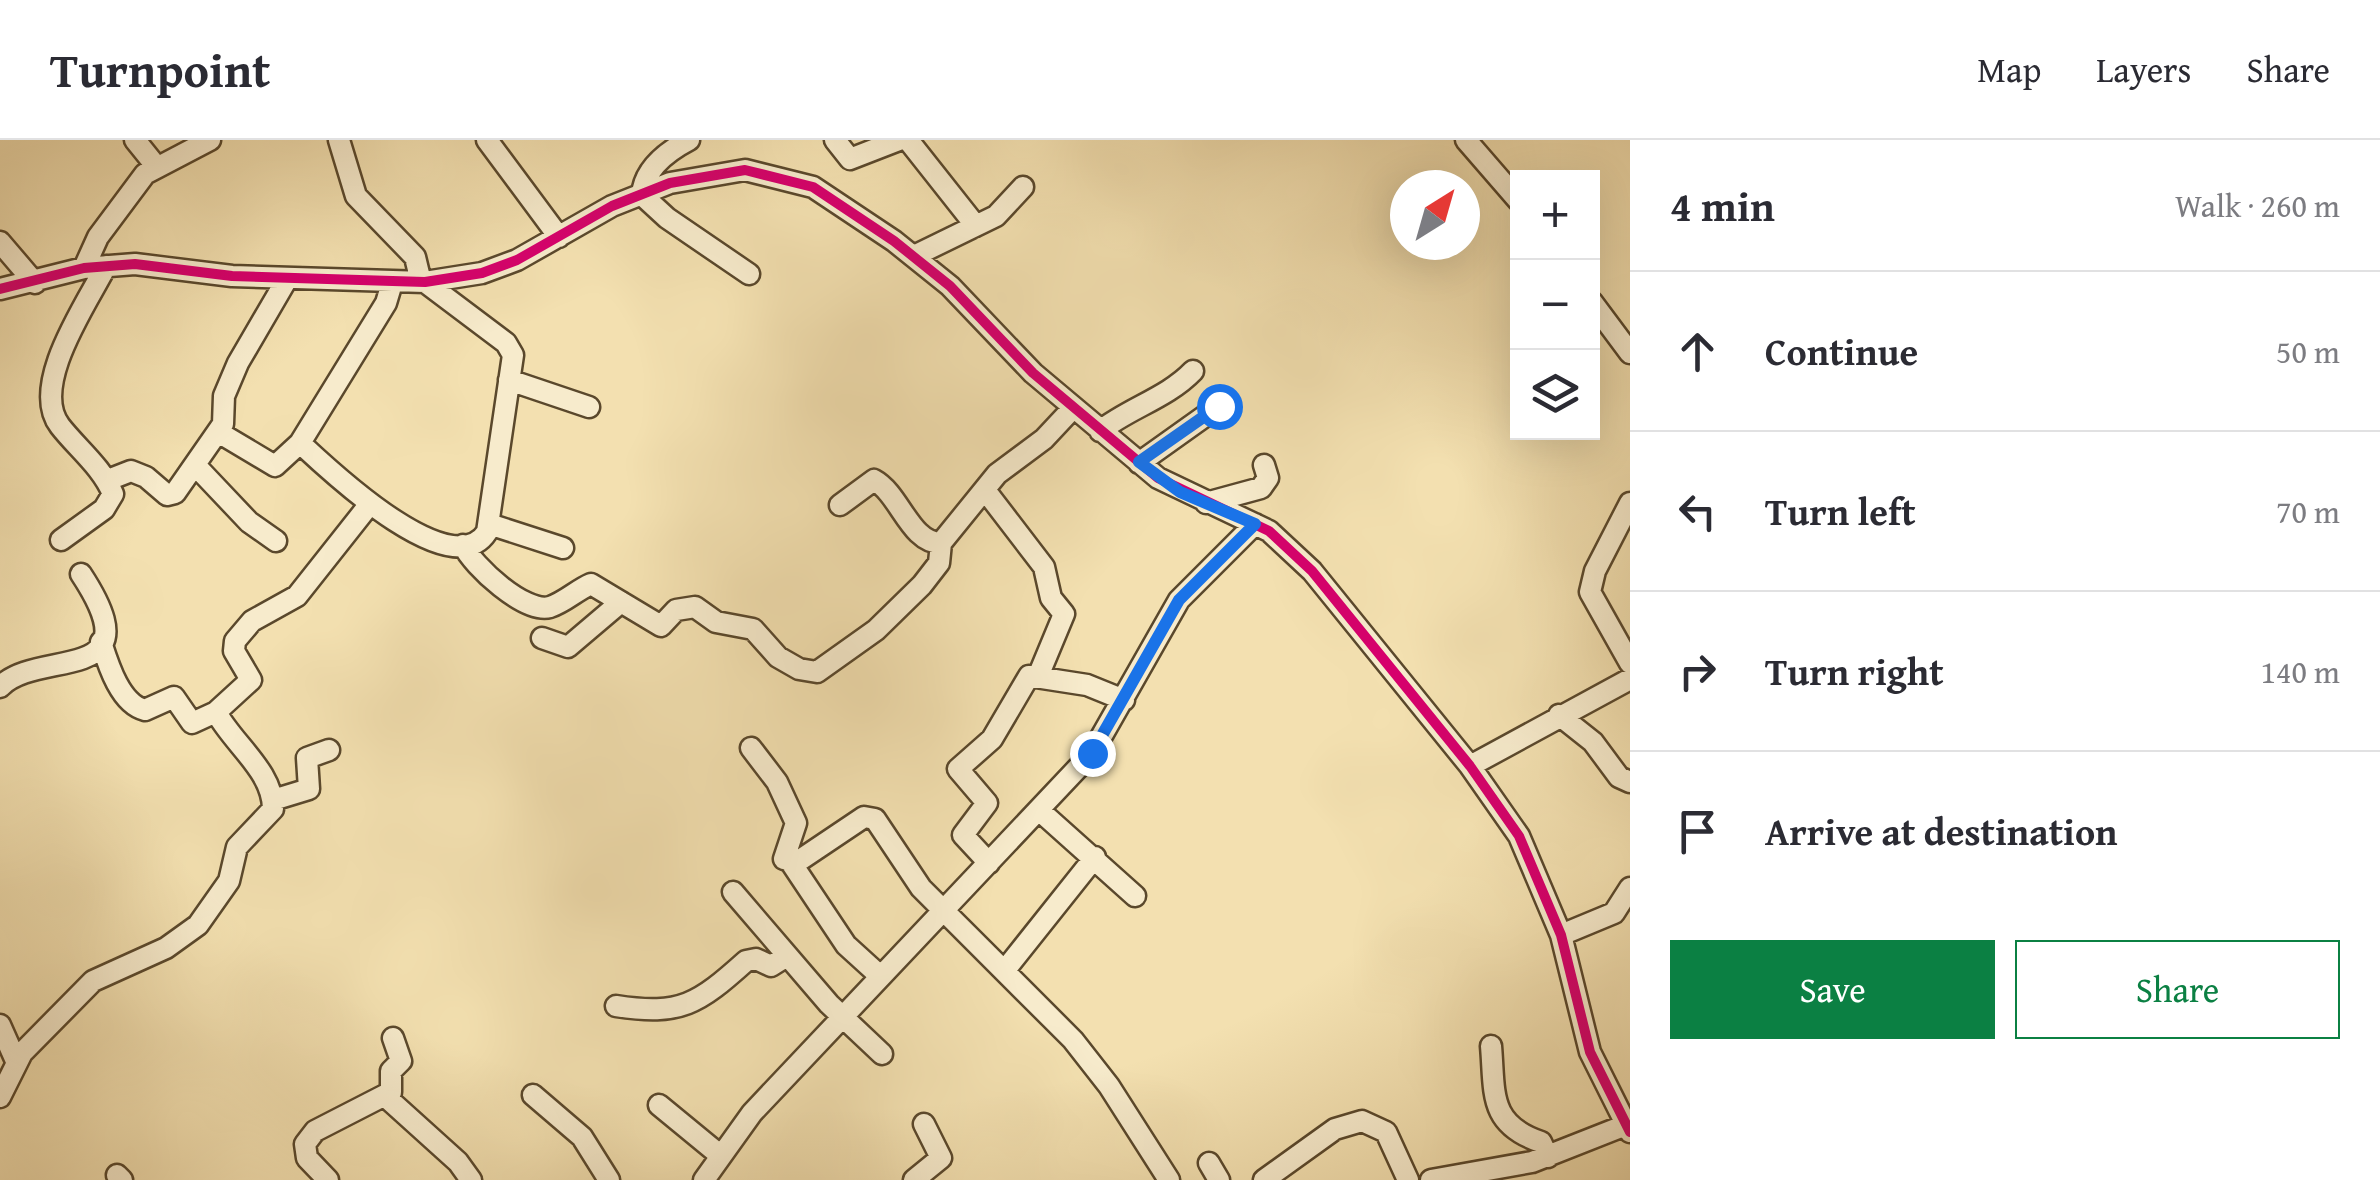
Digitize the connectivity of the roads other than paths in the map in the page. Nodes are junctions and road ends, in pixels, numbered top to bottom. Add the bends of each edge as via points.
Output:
1 (135, 140) edge
2 (210, 140) edge
3 (339, 140) edge
4 (487, 140) edge
5 (689, 140) edge
6 (835, 140) edge
7 (898, 140) edge
8 (908, 140) edge
9 (1466, 140) edge
10 (156, 166) junction
11 (1023, 187) dead end
12 (1510, 191) edge
13 (642, 195) junction
14 (976, 226) junction
15 (559, 237) junction
16 (0, 242) edge
17 (914, 256) junction
18 (106, 266) junction
19 (84, 268) junction
20 (748, 274) dead end
21 (287, 279) junction
22 (423, 282) junction
23 (35, 283) junction
24 (392, 283) junction
25 (0, 289) edge
26 (1600, 313) edge
27 (1630, 353) edge
28 (1193, 371) dead end
29 (509, 380) junction
30 (1219, 406) dead end
31 (589, 407) dead end
32 (1073, 408) junction
33 (1100, 431) junction
34 (218, 432) junction
35 (300, 443) junction
36 (1139, 462) junction
37 (195, 465) junction
38 (1264, 465) dead end
39 (108, 480) junction
40 (985, 490) junction
41 (1206, 502) junction
42 (1630, 503) edge
43 (369, 505) junction
44 (840, 505) dead end
45 (488, 524) junction
46 (1255, 524) junction
47 (61, 540) dead end
48 (276, 542) dead end
49 (942, 543) junction
50 (463, 546) junction
51 (563, 548) dead end
52 (81, 574) dead end
53 (620, 602) junction
54 (542, 638) dead end
55 (102, 642) junction
56 (1630, 663) edge
57 (1039, 674) junction
58 (1630, 679) edge
59 (0, 688) edge
60 (1124, 700) junction
61 (216, 712) junction
62 (1559, 715) junction
63 (751, 748) dead end
64 (329, 750) dead end
65 (1470, 766) junction
66 (1630, 782) edge
67 (273, 800) junction
68 (1040, 811) junction
69 (1095, 857) junction
70 (989, 863) junction
71 (792, 864) junction
72 (1630, 888) edge
73 (733, 892) dead end
74 (1135, 896) dead end
75 (943, 912) junction
76 (1561, 935) junction
77 (788, 956) junction
78 (1004, 970) junction
79 (878, 975) junction
80 (616, 1006) dead end
81 (844, 1015) junction
82 (0, 1025) edge
83 (394, 1038) dead end
84 (1491, 1046) dead end
85 (882, 1054) dead end
86 (16, 1061) junction
87 (533, 1094) dead end
88 (0, 1097) edge
89 (386, 1098) junction
90 (659, 1105) dead end
91 (924, 1124) dead end
92 (1628, 1128) edge
93 (721, 1156) junction
94 (1548, 1157) junction
95 (328, 1180) edge
96 (471, 1180) edge
97 (609, 1180) edge
98 (704, 1180) edge
99 (914, 1180) edge
100 (1169, 1180) edge
101 (1264, 1180) edge
102 (1408, 1180) edge
103 (1431, 1180) edge

1 - 10 street
2 - 10 street
3 - 22 street via 356,196 415,257
4 - 15 street
5 - 13 street via 667,151
6 - 7 street via 852,159
8 - 14 street
9 - 12 street
10 - 19 street via 125,198
11 - 14 street via 996,216
13 - 15 street
13 - 17 street via 725,171 783,176 841,203
13 - 20 street
14 - 17 street
15 - 22 street via 482,273
16 - 23 street
17 - 32 street
18 - 19 street
18 - 21 street
18 - 39 street via 60,352 50,398 58,424
19 - 23 street
21 - 24 street
21 - 34 street via 238,362
22 - 24 street
22 - 29 street via 506,343 513,355
23 - 25 street
24 - 35 street via 386,304
26 - 27 street
28 - 33 street
29 - 31 street
29 - 45 street
30 - 36 street
32 - 33 street
32 - 40 street
33 - 36 street
34 - 35 street via 276,466
34 - 37 street
35 - 43 street
36 - 41 street
37 - 39 street via 171,496 138,472
37 - 48 street
38 - 41 street via 1268,478 1261,488
39 - 47 street via 112,501
40 - 49 street
40 - 57 street via 1044,566 1051,598 1063,609
41 - 46 street
42 - 56 street via 1590,583
43 - 50 street via 426,536
43 - 61 street via 297,596 252,621 235,642 251,680
44 - 49 street via 874,480 922,536
45 - 50 street via 482,538
45 - 51 street
46 - 60 street via 1179,600
46 - 65 street via 1312,570
49 - 53 street via 939,563 922,585 876,630 817,672 781,658 753,629 712,621 695,607 676,610 661,626
50 - 53 street via 471,563 528,606 548,608 592,584
52 - 55 street via 102,607
53 - 54 street via 568,646
55 - 59 street via 81,662 16,675
55 - 61 street via 111,670 140,710 174,697 192,723
57 - 60 street
57 - 70 street via 1029,676 992,739 958,769 988,806 964,835
58 - 62 street
60 - 68 street via 1092,753
61 - 67 street via 259,769
62 - 65 street
62 - 66 street
63 - 71 street via 796,823 784,855
64 - 67 street via 307,758 309,790
65 - 76 street via 1519,836
67 - 86 street via 265,822 237,847 224,892 198,925 166,948 92,981
68 - 69 street
68 - 70 street
69 - 74 street
69 - 78 street
70 - 75 street
71 - 75 street via 869,817
71 - 79 street via 846,945
72 - 76 street via 1614,913
73 - 77 street
75 - 78 street
75 - 79 street
76 - 92 street via 1590,1052
77 - 80 street via 771,966 746,961 690,1006
77 - 81 street
78 - 100 street via 1097,1071
79 - 81 street
81 - 85 street
81 - 93 street via 742,1124
82 - 86 street
83 - 89 street via 401,1061 391,1071 394,1088
84 - 94 street via 1494,1100 1517,1134 1541,1142
86 - 88 street
87 - 97 street via 582,1137
89 - 95 street via 309,1137 307,1158
89 - 96 street
90 - 93 street
91 - 99 street via 941,1158
92 - 94 street
93 - 98 street
94 - 103 street
101 - 102 street via 1335,1130 1362,1121 1386,1132

